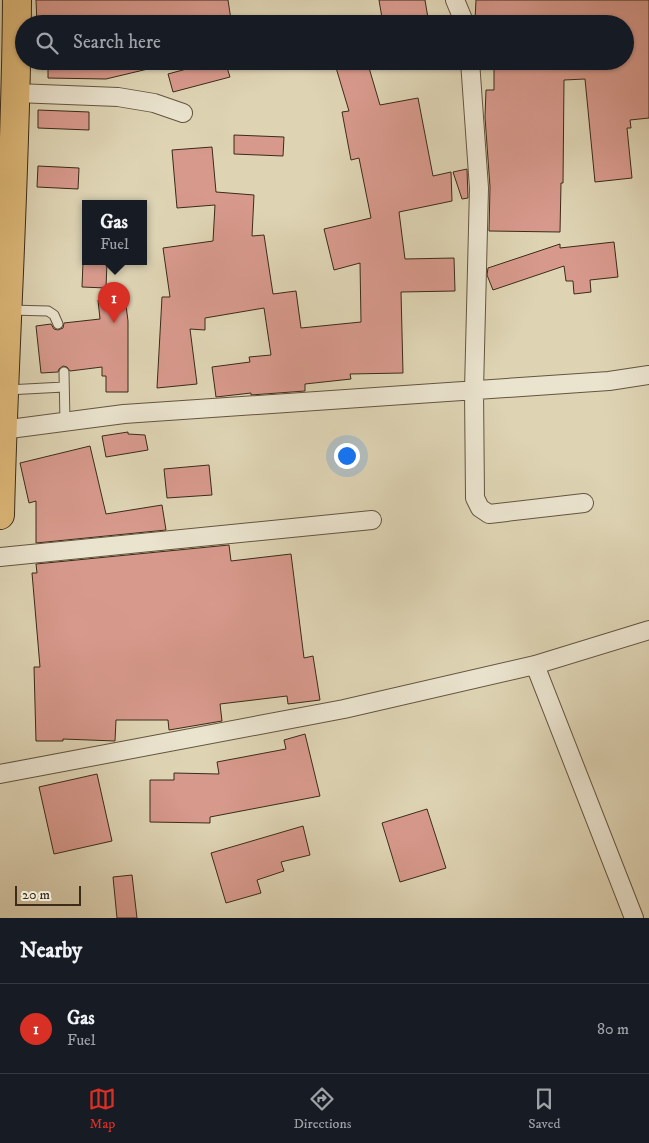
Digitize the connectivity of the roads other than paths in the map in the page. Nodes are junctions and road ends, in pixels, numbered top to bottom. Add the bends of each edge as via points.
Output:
1 (17, 0) edge
2 (455, 0) edge
3 (17, 15) edge
4 (461, 15) edge
5 (16, 70) edge
6 (471, 70) edge
7 (16, 93) junction
8 (183, 113) dead end
9 (7, 310) junction
10 (58, 324) dead end
11 (3, 360) edge
12 (64, 372) dead end
13 (649, 375) edge
14 (64, 387) junction
15 (4, 390) junction
16 (474, 390) junction
17 (65, 422) junction
18 (2, 430) junction
19 (584, 503) dead end
20 (0, 515) edge
21 (372, 520) dead end
22 (0, 556) edge
23 (649, 630) edge
24 (535, 665) junction
25 (0, 774) edge
26 (634, 918) edge

1 - 3 main road
2 - 4 street
5 - 7 main road
6 - 16 street via 479,188
7 - 8 street via 118,97 154,103
7 - 9 main road
9 - 10 lane via 48,311
9 - 11 main road
11 - 15 main road
12 - 14 lane
13 - 16 street via 609,381
14 - 15 lane
14 - 17 lane
15 - 18 main road
16 - 17 street via 124,414
16 - 19 street via 475,498 480,508 489,514
17 - 18 street
18 - 20 main road
21 - 22 street
23 - 24 street
24 - 25 street via 344,709
24 - 26 street

